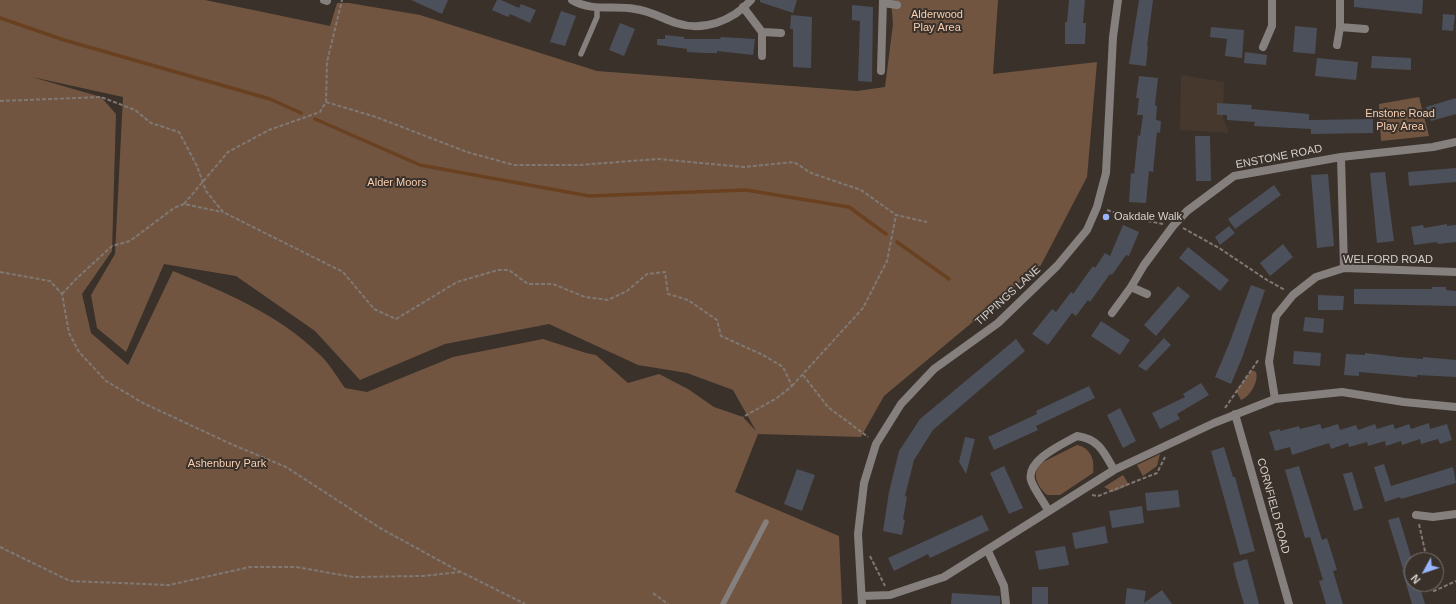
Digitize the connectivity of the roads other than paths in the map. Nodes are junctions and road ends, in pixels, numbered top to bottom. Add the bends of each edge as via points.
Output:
1 (572, 0) edge
2 (751, 0) edge
3 (1118, 0) edge
4 (1272, 0) edge
5 (1340, 0) edge
6 (883, 1) edge
7 (898, 5) dead end
8 (744, 7) junction
9 (597, 8) junction
10 (1340, 27) junction
11 (1365, 29) dead end
12 (762, 32) junction
13 (781, 33) dead end
14 (1337, 45) dead end
15 (1263, 47) dead end
16 (581, 54) dead end
17 (762, 56) dead end
18 (880, 71) dead end
19 (1456, 142) edge
20 (1341, 157) junction
21 (1344, 268) junction
22 (1456, 272) edge
23 (1131, 288) junction
24 (1147, 294) dead end
25 (1112, 313) dead end
26 (1275, 398) junction
27 (1456, 407) edge
28 (1235, 414) junction
29 (1114, 470) junction
30 (1048, 510) junction
31 (1456, 514) edge
32 (1416, 515) road end
33 (766, 522) dead end
34 (988, 551) junction
35 (862, 600) edge
36 (723, 604) edge
37 (1006, 604) edge
38 (1289, 604) edge

1 - 9 street
2 - 8 street
3 - 35 street, TIPPINGS LANE via 1113,37 1106,173 1097,207 1087,230 1057,266 998,323 934,369 901,404 876,444 864,483 858,534
4 - 15 street via 1272,26
5 - 10 street
6 - 7 street
6 - 18 street
8 - 9 street via 720,22 693,26 682,25 636,9
8 - 12 street
9 - 16 lane via 597,17
10 - 11 street
10 - 14 street
12 - 13 street
12 - 17 street
19 - 20 street, ENSTONE ROAD via 1434,147
20 - 21 street
20 - 23 street, ENSTONE ROAD via 1234,176 1187,211 1173,226 1144,265
21 - 22 street, WELFORD ROAD
21 - 26 street, WELFORD ROAD via 1316,277 1293,295 1276,316 1269,362
23 - 24 street
23 - 25 street, ENSTONE ROAD
26 - 27 street via 1342,392
26 - 28 street
28 - 29 street
28 - 38 street, CORNFIELD ROAD
29 - 30 street
29 - 30 street via 1098,444 1089,437 1077,436 1038,460 1032,468 1031,480
30 - 34 street
31 - 32 street via 1433,517
33 - 36 lane
34 - 35 street via 944,577 890,596
34 - 37 street via 1004,586

